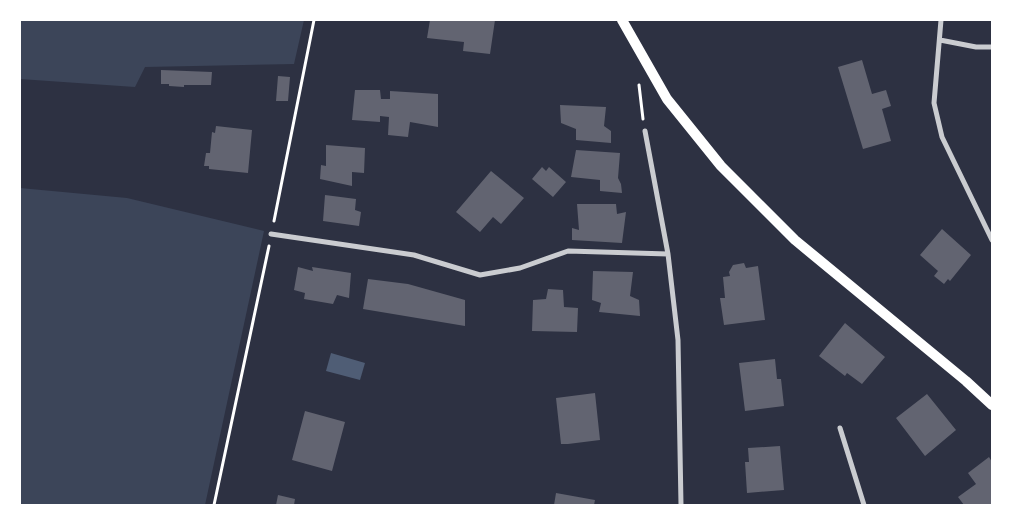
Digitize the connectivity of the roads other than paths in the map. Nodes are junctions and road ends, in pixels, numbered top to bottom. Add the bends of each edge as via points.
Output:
1 (622, 20) edge
2 (941, 20) edge
3 (940, 40) junction
4 (992, 47) edge
5 (645, 131) dead end
6 (271, 234) road end
7 (992, 240) edge
8 (668, 254) junction
9 (992, 406) edge
10 (840, 428) dead end
11 (681, 505) edge
12 (864, 505) edge

1 - 9 main road via 667,99 721,166 795,240
2 - 3 street
3 - 4 street
3 - 7 street via 934,104 942,137
5 - 8 street
6 - 8 street via 414,255 480,275 520,268 568,252
8 - 11 street via 678,340
10 - 12 street

